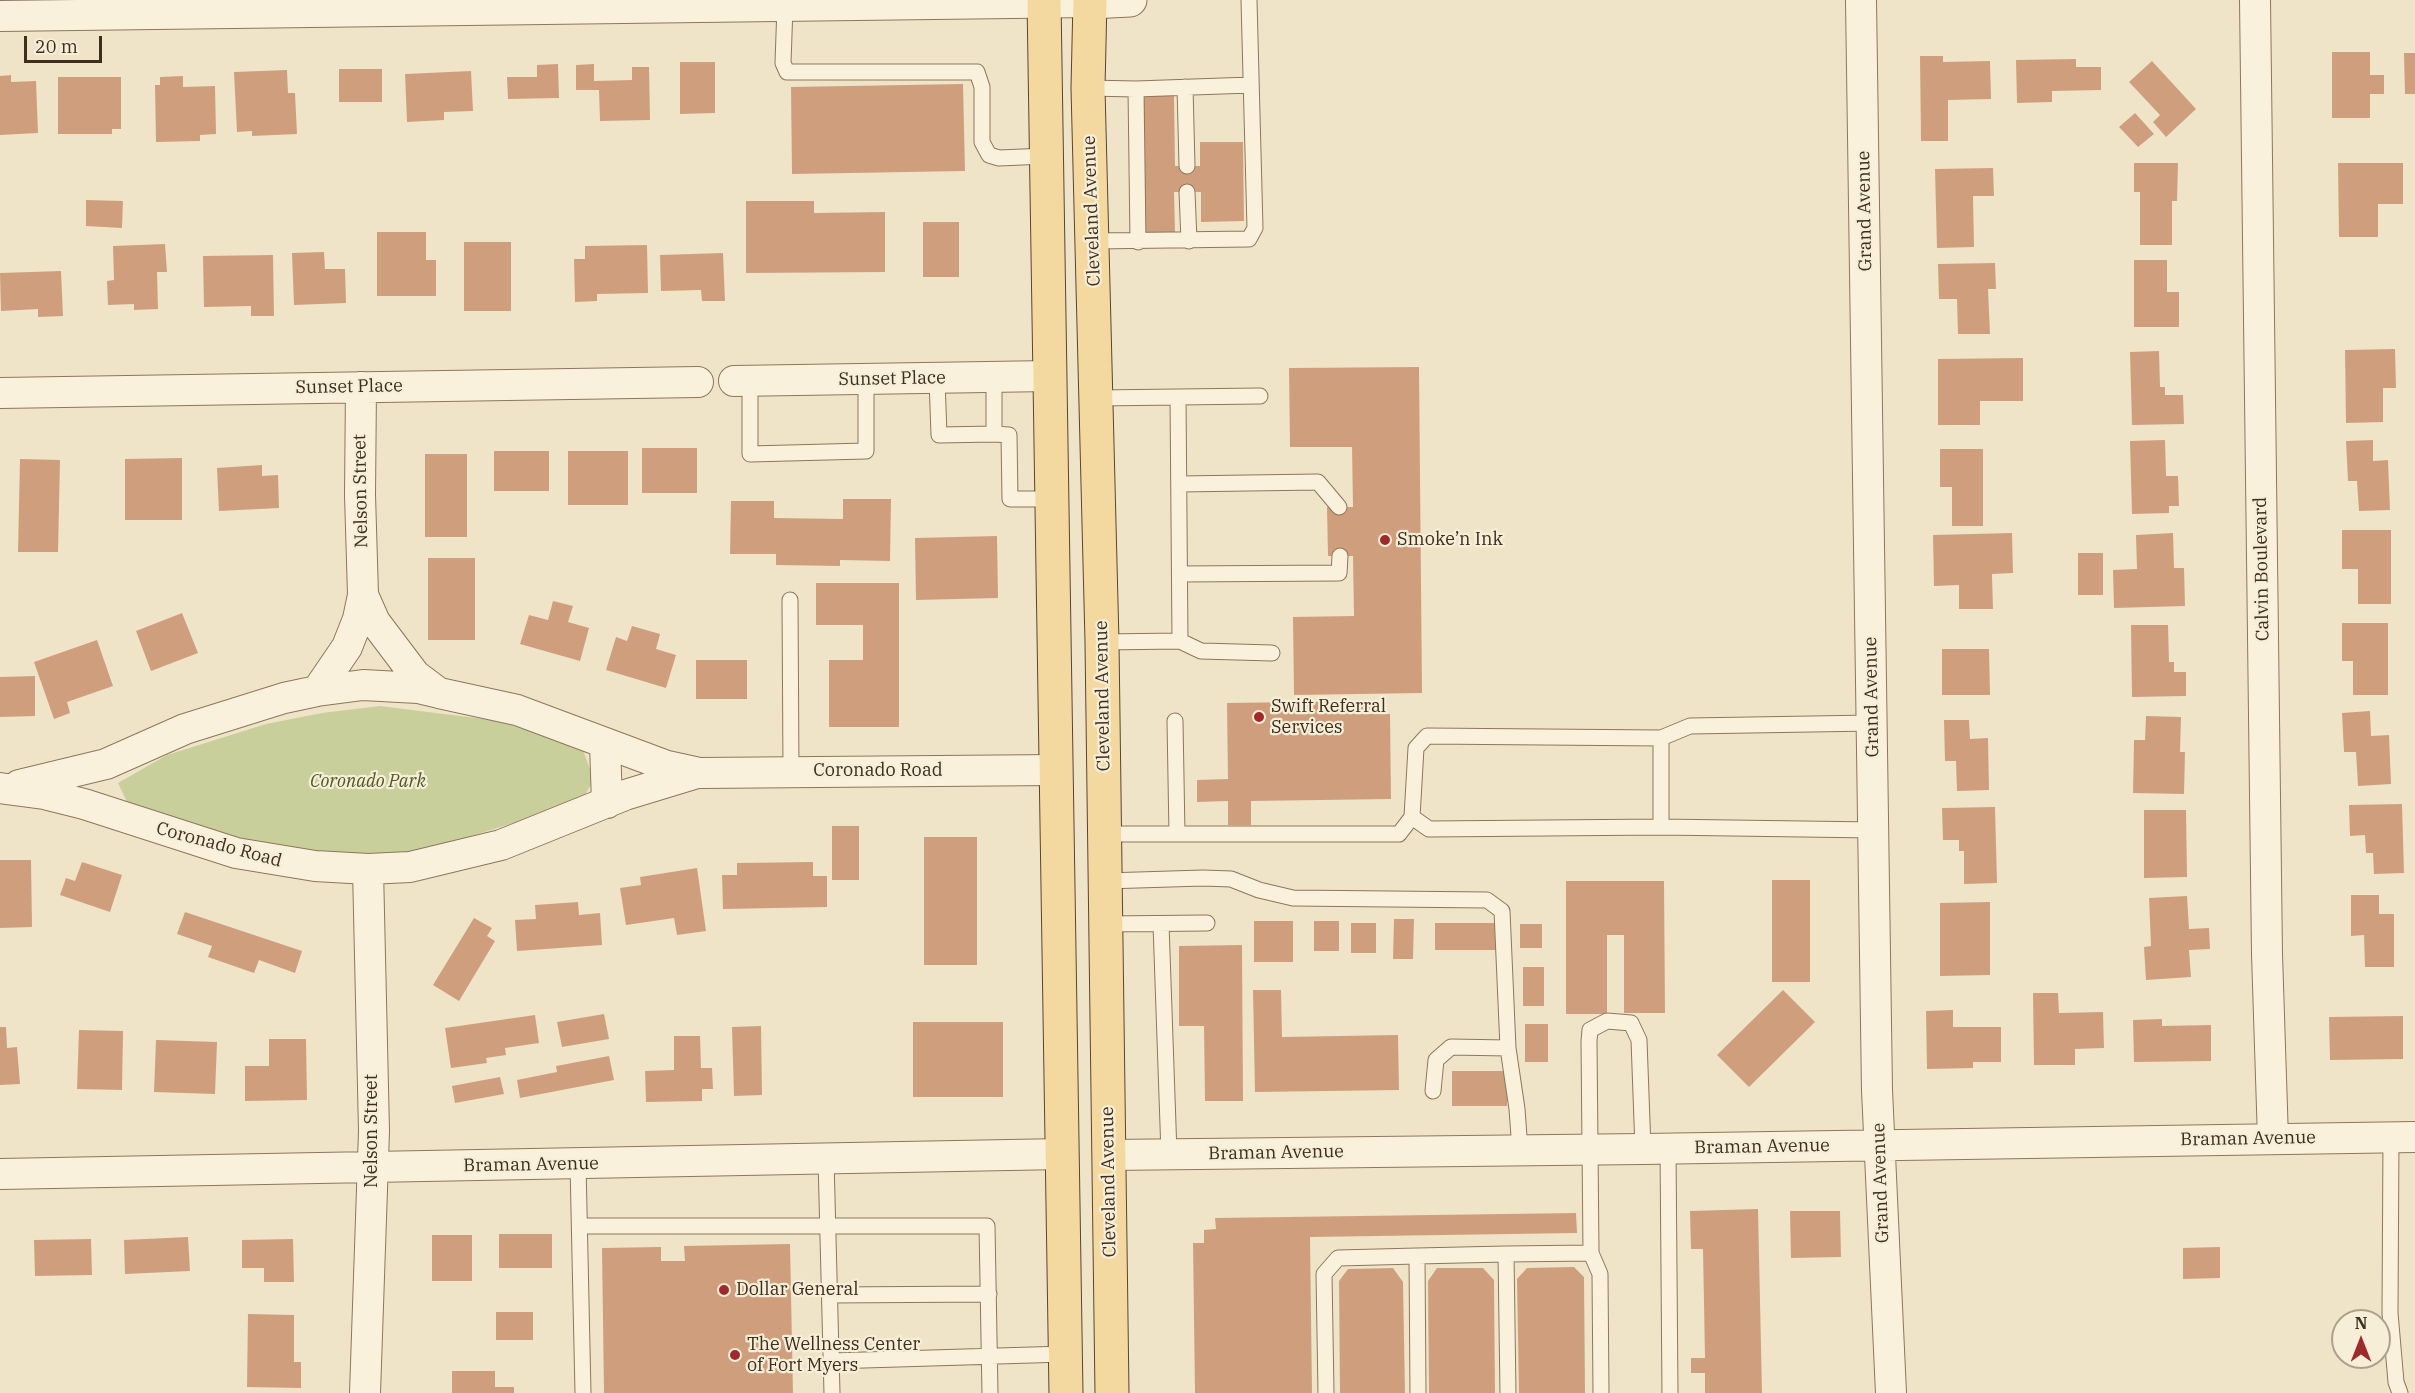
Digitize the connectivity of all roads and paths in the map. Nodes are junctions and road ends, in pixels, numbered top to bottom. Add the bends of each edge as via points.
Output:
1 (1130, 0) edge
2 (1249, 0) edge
3 (1861, 0) edge
4 (2255, 0) edge
5 (1044, 1) edge
6 (1090, 1) edge
7 (976, 2) edge
8 (614, 4) edge
9 (785, 6) junction
10 (0, 16) edge
11 (1251, 85) junction
12 (1185, 87) junction
13 (1088, 88) junction
14 (1136, 89) junction
15 (1046, 156) junction
16 (1183, 162) dead end
17 (1183, 198) dead end
18 (1093, 241) junction
19 (1188, 241) junction
20 (1138, 242) junction
21 (1050, 376) junction
22 (994, 378) junction
23 (937, 379) junction
24 (866, 380) junction
25 (742, 381) joint
26 (698, 382) dead end
27 (361, 387) junction
28 (0, 393) edge
29 (1260, 396) dead end
30 (1097, 398) junction
31 (1178, 398) junction
32 (994, 434) junction
33 (1179, 484) junction
34 (1053, 499) junction
35 (1340, 507) dead end
36 (1340, 556) dead end
37 (1180, 574) junction
38 (363, 595) junction
39 (790, 600) dead end
40 (1180, 641) junction
41 (1102, 642) junction
42 (1272, 653) dead end
43 (317, 691) junction
44 (439, 693) junction
45 (1175, 721) dead end
46 (1872, 723) junction
47 (1661, 738) junction
48 (605, 744) junction
49 (1057, 770) junction
50 (791, 771) junction
51 (699, 773) junction
52 (3, 788) edge
53 (607, 803) junction
54 (1412, 817) junction
55 (1661, 827) junction
56 (1874, 830) junction
57 (1105, 834) junction
58 (1177, 834) junction
59 (368, 869) junction
60 (1105, 881) junction
61 (1207, 923) dead end
62 (1105, 924) junction
63 (1161, 924) junction
64 (1508, 1048) junction
65 (1061, 1049) junction
66 (1433, 1091) dead end
67 (2403, 1137) edge
68 (2273, 1139) junction
69 (1880, 1145) junction
70 (1589, 1149) junction
71 (1655, 1149) junction
72 (1520, 1150) junction
73 (1062, 1154) junction
74 (1169, 1154) junction
75 (1108, 1155) junction
76 (826, 1159) junction
77 (578, 1164) junction
78 (373, 1168) junction
79 (0, 1174) edge
80 (580, 1226) junction
81 (828, 1226) junction
82 (1591, 1253) junction
83 (1506, 1254) junction
84 (1417, 1256) junction
85 (1110, 1261) junction
86 (989, 1294) junction
87 (830, 1295) junction
88 (1065, 1354) junction
89 (989, 1357) junction
90 (831, 1361) junction
91 (365, 1393) edge
92 (583, 1393) edge
93 (832, 1393) edge
94 (990, 1393) edge
95 (1066, 1393) edge
96 (1112, 1393) edge
97 (1326, 1393) edge
98 (1418, 1393) edge
99 (1508, 1393) edge
100 (1601, 1393) edge
101 (1670, 1393) edge
102 (1891, 1393) edge
103 (2400, 1393) edge

1 - 6 street
2 - 11 lane
3 - 46 street, Grand Avenue
4 - 68 street, Calvin Boulevard via 2267,954
5 - 6 street
5 - 7 street
5 - 15 main road
6 - 13 main road, Cleveland Avenue
7 - 9 street
8 - 9 street
8 - 10 street
9 - 15 lane via 783,63 787,72 977,72 982,87 982,142 989,155
11 - 12 lane
11 - 19 lane via 1255,228 1250,239
12 - 14 lane
12 - 16 lane via 1180,127
13 - 14 lane
13 - 18 main road, Cleveland Avenue
14 - 20 lane via 1141,202
15 - 21 main road
17 - 19 lane
18 - 20 lane
18 - 30 main road, Cleveland Avenue
19 - 20 lane
21 - 22 street, Sunset Place
21 - 34 main road
22 - 23 street, Sunset Place
22 - 32 lane
23 - 24 street, Sunset Place
23 - 32 lane via 939,435
24 - 25 street, Sunset Place
24 - 25 lane via 866,451 750,454
26 - 27 street, Sunset Place
27 - 28 street, Sunset Place
27 - 38 street, Nelson Street
29 - 31 lane
30 - 31 lane
30 - 41 main road, Cleveland Avenue
31 - 33 lane
32 - 34 lane via 1009,435 1010,499
33 - 35 lane via 1318,482
33 - 37 lane
34 - 49 main road
36 - 37 lane via 1339,573
37 - 40 lane
38 - 43 street via 347,647
38 - 44 street, Coronado Road via 375,622 415,675
39 - 50 lane
40 - 41 lane
40 - 42 lane via 1201,651
41 - 57 main road, Cleveland Avenue
43 - 44 street, Coronado Road via 363,685
43 - 52 street, Coronado Road via 185,729 106,764
44 - 48 street, Coronado Road via 517,710
45 - 58 lane
46 - 47 lane via 1690,726
46 - 56 street, Grand Avenue
47 - 54 lane via 1427,736 1416,748
47 - 55 lane
48 - 51 street, Coronado Road via 666,766
48 - 53 street
49 - 50 street, Coronado Road
49 - 65 main road
50 - 51 street, Coronado Road
51 - 53 street, Coronado Road via 653,784
52 - 59 street, Coronado Road via 84,804 236,853 315,866
53 - 59 street, Coronado Road via 501,845 410,867
54 - 55 lane via 1429,829
54 - 58 lane via 1399,834
55 - 56 lane
56 - 69 street, Grand Avenue
57 - 58 lane
57 - 60 main road, Cleveland Avenue
59 - 78 street, Nelson Street
60 - 62 main road, Cleveland Avenue
60 - 64 lane via 1231,879 1293,898 1487,900 1502,911
61 - 63 lane
62 - 63 lane
62 - 75 main road, Cleveland Avenue
63 - 74 lane
64 - 66 lane via 1451,1047 1436,1060
64 - 72 lane
65 - 73 main road
65 - 75 main road via 1085,1116
67 - 68 street, Braman Avenue
67 - 103 lane via 2390,1313
68 - 69 street, Braman Avenue
69 - 71 street, Braman Avenue
69 - 102 street, Grand Avenue
70 - 71 street, Braman Avenue
70 - 71 lane via 1590,1030 1607,1021 1631,1023 1639,1040
70 - 72 street, Braman Avenue
70 - 82 lane
71 - 101 lane
72 - 74 street, Braman Avenue
73 - 76 street, Braman Avenue
73 - 85 main road via 1089,1191
73 - 88 main road
74 - 75 street, Braman Avenue
75 - 85 main road, Cleveland Avenue
76 - 77 street, Braman Avenue
76 - 81 lane
77 - 78 street, Braman Avenue
77 - 80 lane
78 - 79 street, Braman Avenue
78 - 91 street, Nelson Street
80 - 81 lane
80 - 92 lane
81 - 86 lane via 987,1226
81 - 87 lane
82 - 83 lane
82 - 100 lane via 1600,1274
83 - 84 lane
83 - 99 lane
84 - 97 lane via 1338,1258 1324,1274
84 - 98 lane
85 - 96 main road, Cleveland Avenue
86 - 87 lane
86 - 89 lane
87 - 90 lane
88 - 89 lane
88 - 95 main road
89 - 90 lane
89 - 94 lane
90 - 93 lane

